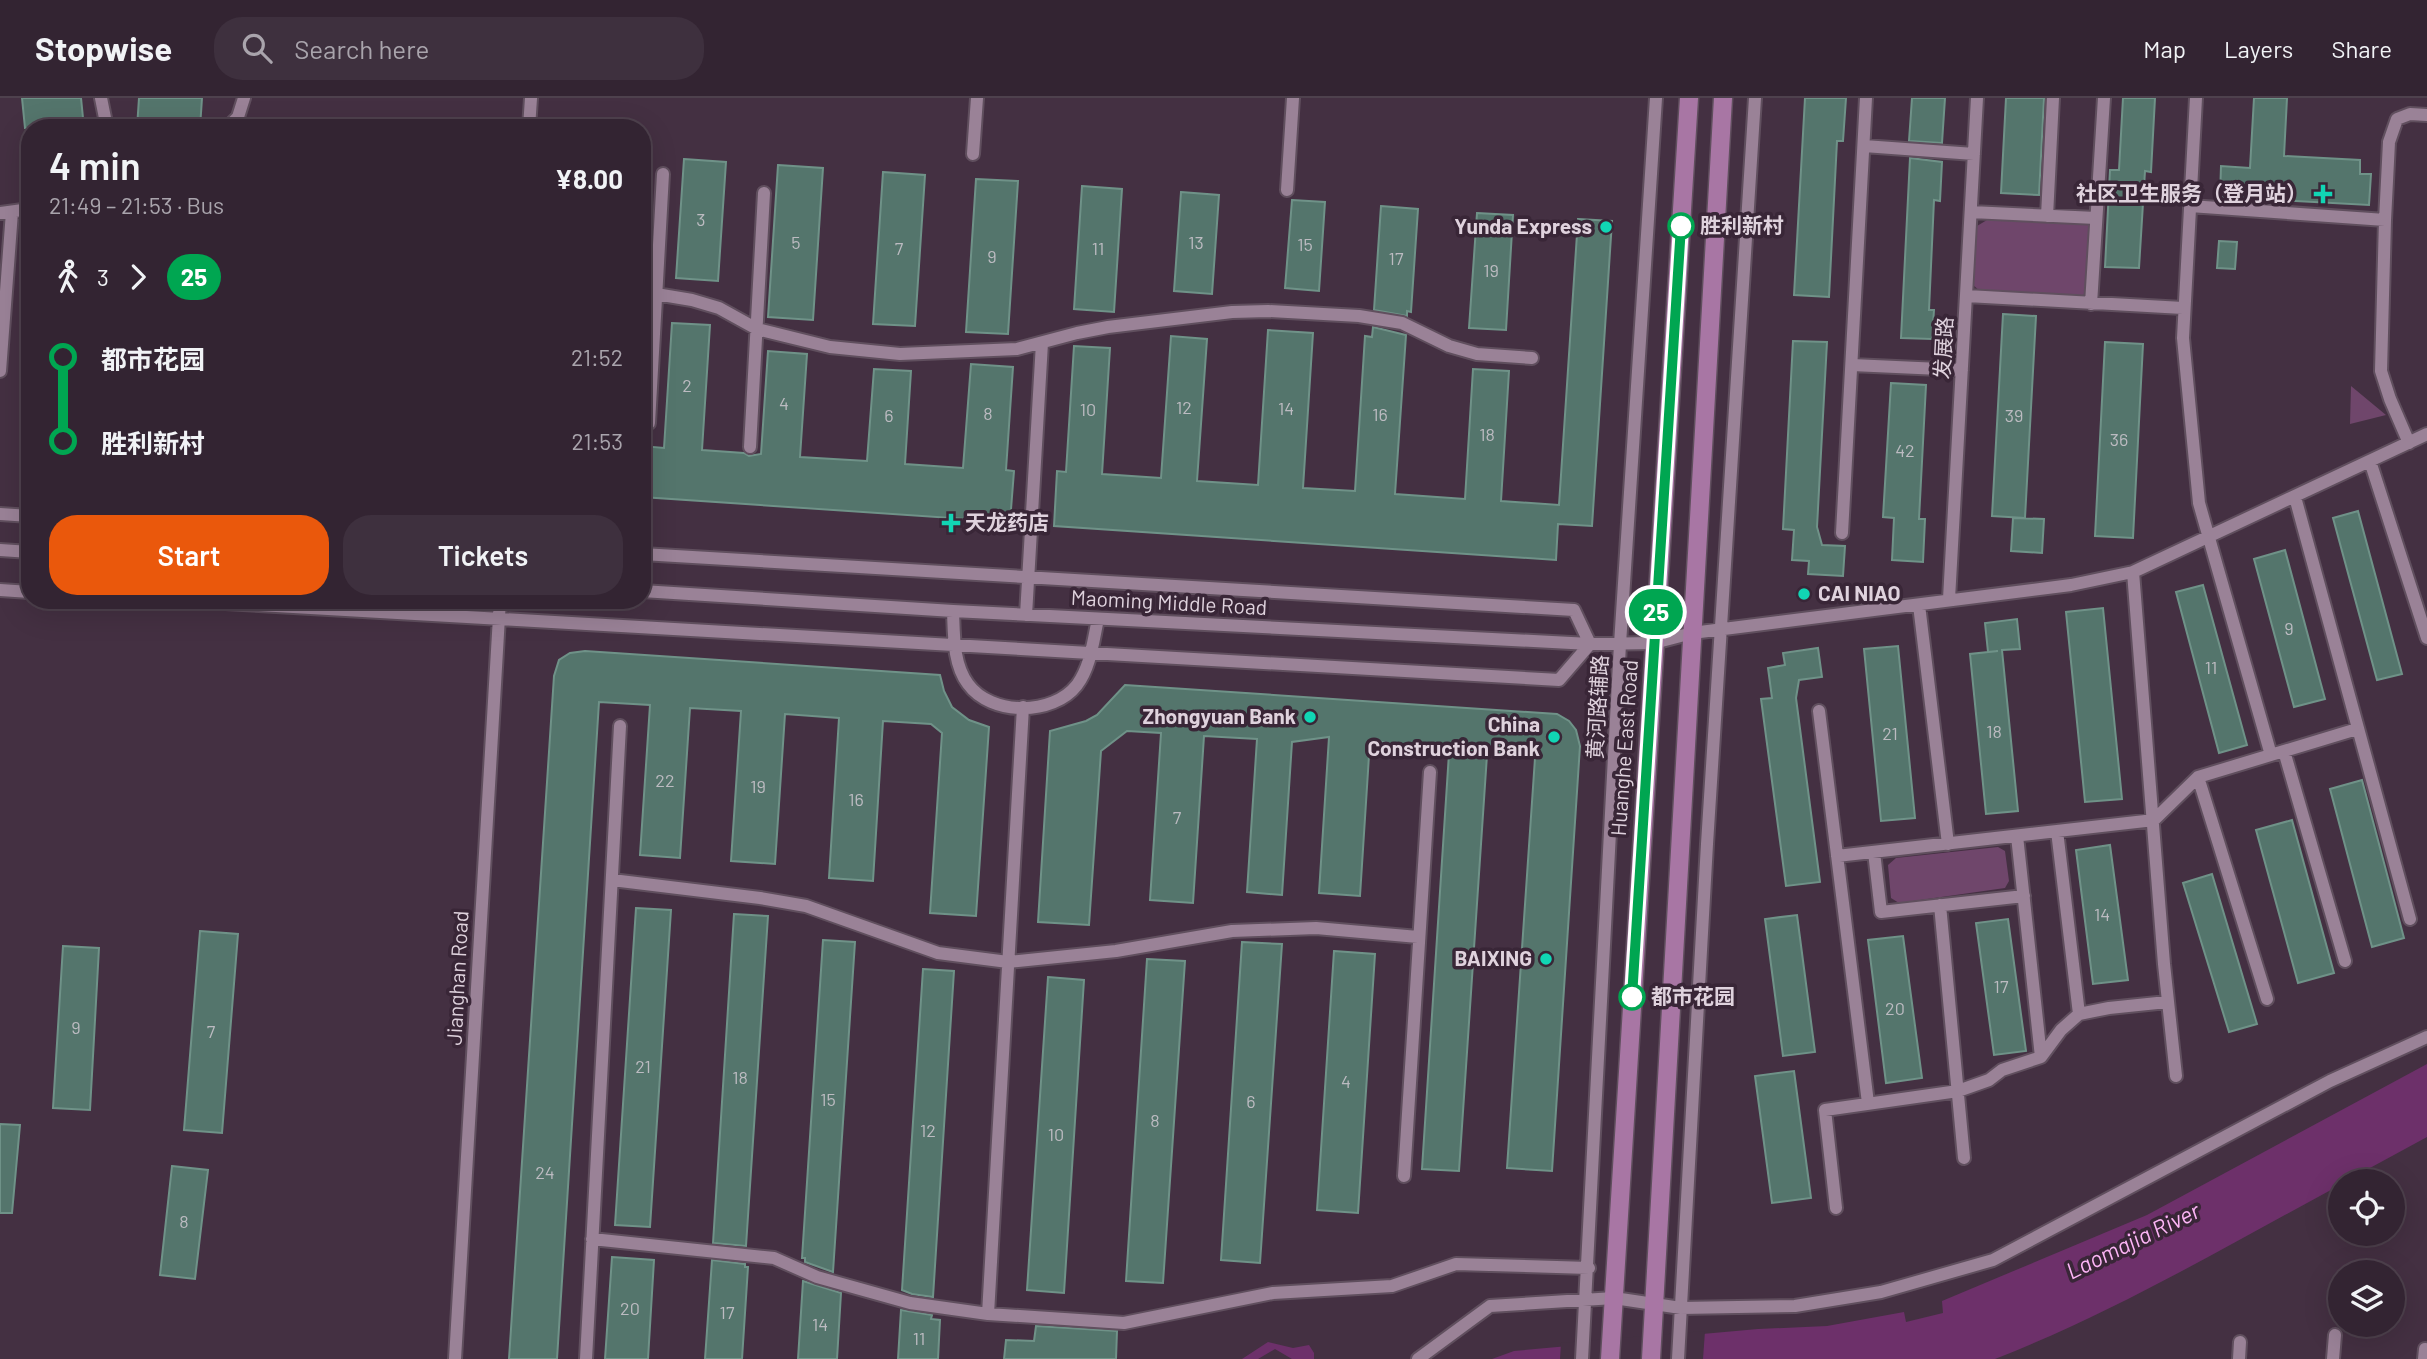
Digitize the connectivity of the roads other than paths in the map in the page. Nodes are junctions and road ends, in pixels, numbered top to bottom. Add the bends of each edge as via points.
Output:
1 (101, 98) edge
2 (244, 98) edge
3 (531, 98) edge
4 (976, 98) edge
5 (1293, 98) edge
6 (1656, 98) edge
7 (1689, 98) edge
8 (1723, 98) edge
9 (1755, 98) edge
10 (1866, 98) edge
11 (1977, 98) edge
12 (2053, 98) edge
13 (2104, 98) edge
14 (2196, 98) edge
15 (2427, 115) edge
16 (105, 119) edge
17 (236, 119) edge
18 (530, 119) edge
19 (1864, 146) junction
20 (973, 154) dead end
21 (1974, 154) junction
22 (663, 174) dead end
23 (1287, 190) dead end
24 (764, 193) dead end
25 (2190, 206) junction
26 (6, 212) edge
27 (1971, 212) junction
28 (2047, 216) junction
29 (2096, 218) junction
30 (2385, 220) junction
31 (656, 294) junction
32 (1967, 296) junction
33 (2091, 304) junction
34 (2183, 308) junction
35 (757, 329) junction
36 (1042, 343) junction
37 (1532, 358) dead end
38 (1852, 365) junction
39 (1962, 370) junction
40 (0, 371) edge
41 (651, 386) edge
42 (2427, 434) edge
43 (2409, 443) junction
44 (750, 447) dead end
45 (2370, 461) junction
46 (2295, 497) junction
47 (0, 514) edge
48 (21, 515) edge
49 (1842, 533) dead end
50 (2208, 538) junction
51 (0, 550) edge
52 (21, 551) edge
53 (651, 555) edge
54 (2133, 572) junction
55 (1028, 578) junction
56 (0, 590) edge
57 (21, 591) edge
58 (651, 592) edge
59 (1949, 600) junction
60 (1919, 604) junction
61 (319, 609) edge
62 (500, 609) edge
63 (953, 611) junction
64 (1026, 615) junction
65 (1098, 619) junction
66 (499, 620) junction
67 (1720, 629) junction
68 (1692, 633) junction
69 (2427, 638) edge
70 (1654, 643) junction
71 (1590, 644) junction
72 (1620, 644) junction
73 (955, 645) junction
74 (1090, 653) junction
75 (1023, 707) junction
76 (1819, 711) dead end
77 (620, 726) dead end
78 (2357, 729) junction
79 (2277, 753) junction
80 (1430, 772) dead end
81 (2198, 777) junction
82 (2154, 820) junction
83 (2057, 831) junction
84 (2017, 836) junction
85 (1948, 844) junction
86 (1874, 852) junction
87 (1837, 856) junction
88 (612, 880) junction
89 (2024, 896) junction
90 (1940, 905) junction
91 (2410, 919) dead end
92 (1418, 937) junction
93 (2345, 961) dead end
94 (1008, 962) junction
95 (2267, 999) dead end
96 (2167, 1002) junction
97 (2079, 1014) junction
98 (2427, 1037) edge
99 (2041, 1056) junction
100 (2176, 1076) dead end
101 (1958, 1091) junction
102 (1868, 1103) junction
103 (1964, 1158) dead end
104 (1404, 1176) dead end
105 (1836, 1208) dead end
106 (592, 1239) junction
107 (1588, 1268) junction
108 (1587, 1298) junction
109 (1614, 1298) junction
110 (1653, 1312) junction
111 (988, 1314) junction
112 (1681, 1314) junction
113 (2335, 1337) edge
114 (2240, 1342) dead end
115 (455, 1359) edge
116 (586, 1359) edge
117 (1418, 1359) edge
118 (1582, 1359) edge
119 (1610, 1359) edge
120 (1651, 1359) edge
121 (1678, 1359) edge
122 (2239, 1359) edge
123 (2333, 1359) edge

1 - 16 street
2 - 17 street
3 - 18 street
4 - 20 street
5 - 23 street
6 - 72 street, 黄河路辅路
7 - 70 main road, Huanghe East Road
8 - 68 main road
9 - 67 street
10 - 19 street
11 - 21 street, 发展路
12 - 28 street
13 - 29 street
14 - 25 street
15 - 30 street via 2397,119 2389,142
19 - 21 street
19 - 38 street
21 - 27 street, 发展路
22 - 31 street
24 - 35 street
25 - 30 street
25 - 34 street
26 - 40 street
27 - 28 street
27 - 32 street, 发展路
28 - 29 street
29 - 33 street
30 - 43 street via 2381,371
31 - 35 street via 719,308
31 - 41 street
32 - 33 street
32 - 39 street, 发展路
33 - 34 street
34 - 50 street via 2199,503
35 - 36 street via 830,347 900,354 998,352
35 - 44 street
36 - 37 street via 1108,327 1268,311 1402,323 1477,354
36 - 55 street
38 - 39 street
38 - 49 street
39 - 59 street, 发展路
42 - 43 street, Maoming Middle Road
43 - 45 street, Maoming Middle Road
45 - 46 street, Maoming Middle Road
45 - 69 street
46 - 50 street, Maoming Middle Road
46 - 78 street
47 - 48 street
50 - 54 street, Maoming Middle Road
50 - 79 street
51 - 52 street
53 - 55 street
54 - 59 street, Maoming Middle Road via 2071,585
54 - 82 street
55 - 64 street
55 - 71 street via 1574,610
56 - 57 street
58 - 63 street, Maoming Middle Road
59 - 60 street, Maoming Middle Road
60 - 67 street, Maoming Middle Road
60 - 85 street
61 - 66 street
62 - 66 street, Jianghan Road
63 - 64 street, Maoming Middle Road
63 - 73 street
64 - 65 street, Maoming Middle Road
65 - 71 street, Maoming Middle Road
65 - 74 street
66 - 73 street
66 - 115 street, Jianghan Road
67 - 68 street, Maoming Middle Road
67 - 112 street
68 - 70 street, Maoming Middle Road
68 - 110 main road
70 - 72 street, Maoming Middle Road
70 - 109 main road, Huanghe East Road
71 - 72 street, Maoming Middle Road
71 - 74 street via 1559,680
72 - 107 street, 黄河路辅路
73 - 74 street
73 - 75 street via 967,683 980,696
74 - 75 street via 1076,687 1060,700 1042,707
75 - 94 street
76 - 87 street
77 - 88 street
78 - 79 street
78 - 91 street
79 - 81 street
79 - 93 street
80 - 92 street
81 - 82 street
81 - 95 street
82 - 83 street
82 - 96 street
83 - 84 street
83 - 97 street
84 - 85 street
84 - 89 street
85 - 86 street
86 - 87 street
86 - 90 street via 1881,912
87 - 102 street
88 - 94 street via 806,906 938,953
88 - 106 street
89 - 90 street
89 - 99 street
90 - 101 street
92 - 94 street via 1316,928 1232,931 1116,951
92 - 104 street
94 - 111 street
96 - 97 street
96 - 100 street
97 - 99 street
98 - 112 street via 2330,1081 1993,1260 1881,1292 1795,1306
99 - 101 street
101 - 102 street
101 - 103 street
102 - 105 street via 1825,1110
106 - 111 street via 774,1258 817,1277 894,1300
106 - 116 street
107 - 108 street, 黄河路辅路
107 - 111 street via 1456,1264 1392,1286 1273,1293 1124,1323
108 - 109 street
108 - 117 street via 1490,1306
108 - 118 street, 黄河路辅路
109 - 110 street
109 - 119 main road, Huanghe East Road
110 - 112 street
110 - 120 main road
112 - 121 street
113 - 123 street
114 - 122 street

